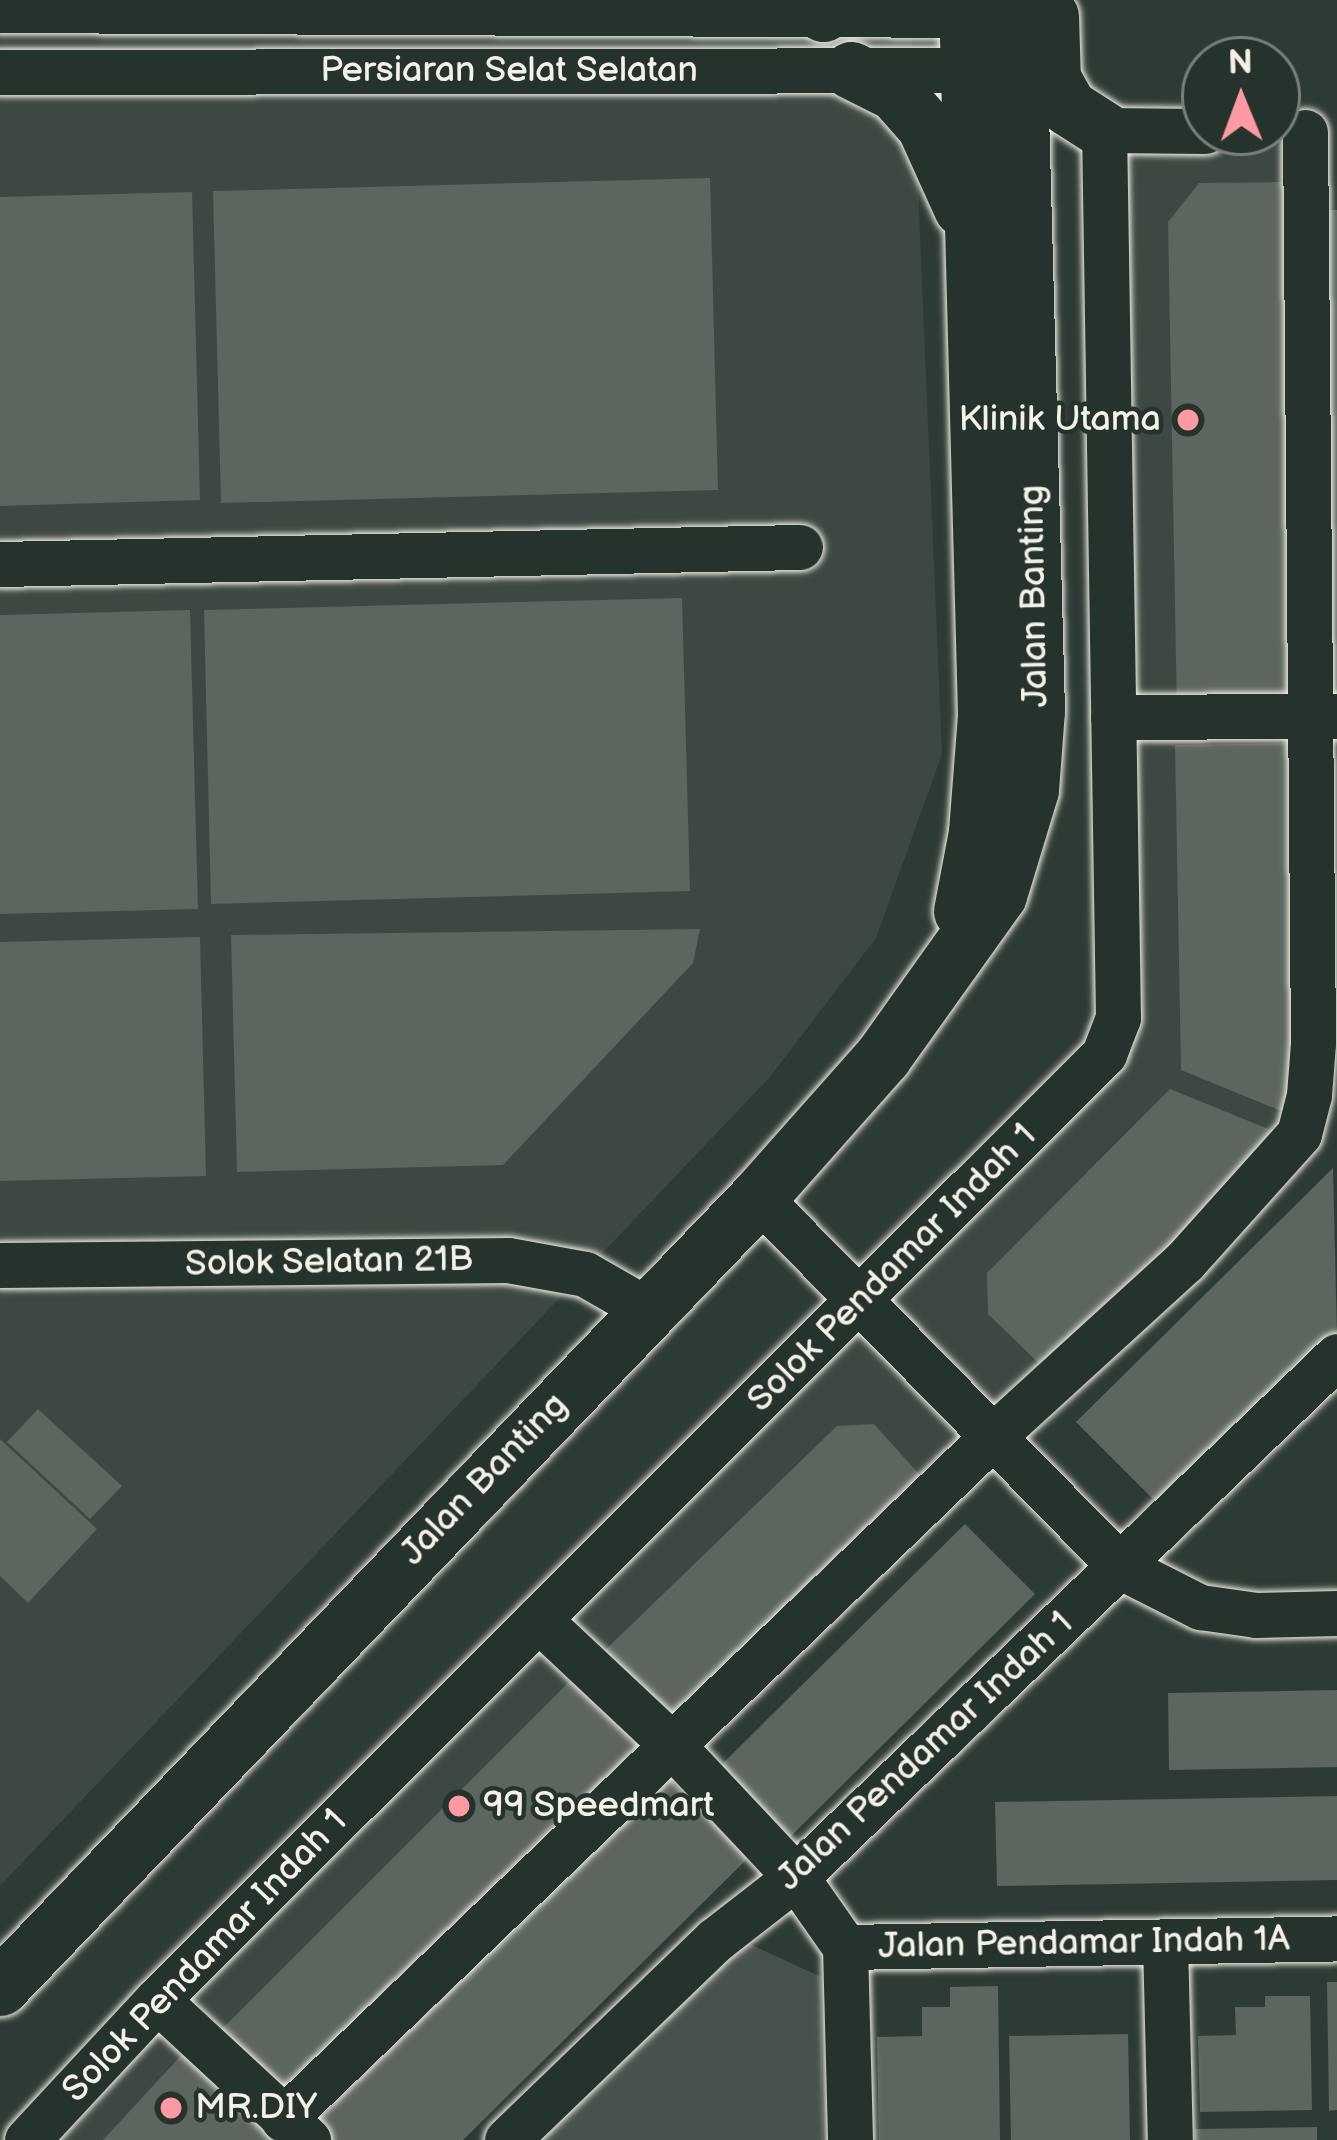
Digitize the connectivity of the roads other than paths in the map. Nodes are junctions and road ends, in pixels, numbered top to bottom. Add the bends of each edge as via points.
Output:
1 (668, 6) edge
2 (832, 6) edge
3 (0, 10) edge
4 (1001, 24) edge
5 (851, 70) junction
6 (0, 72) edge
7 (1104, 130) junction
8 (1181, 131) edge
9 (1306, 132) edge
10 (976, 252) junction
11 (800, 547) dead end
12 (0, 564) edge
13 (1323, 716) edge
14 (1113, 717) junction
15 (951, 956) junction
16 (758, 1197) junction
17 (0, 1265) edge
18 (859, 1303) junction
19 (646, 1309) junction
20 (1337, 1355) edge
21 (991, 1438) junction
22 (1121, 1567) junction
23 (1337, 1613) edge
24 (538, 1619) junction
25 (671, 1744) junction
26 (796, 1876) junction
27 (1337, 1938) edge
28 (1165, 1941) junction
29 (845, 1947) junction
30 (0, 1988) edge
31 (157, 2000) junction
32 (296, 2129) edge
33 (28, 2140) edge
34 (507, 2140) edge
35 (850, 2140) edge
36 (1170, 2140) edge

1 - 2 street, Persiaran Selat Selatan
1 - 3 street, Persiaran Selat Selatan
2 - 4 street, Persiaran Selat Selatan
4 - 5 street, Persiaran Selat Selatan
4 - 7 main road via 1068,107
4 - 10 main road, Jalan Banting
4 - 15 main road, Jalan Banting via 1032,461 1033,751 1030,790 998,895
5 - 6 street, Persiaran Selat Selatan
5 - 10 main road via 895,92 926,126
7 - 8 street
7 - 14 street, Solok Pendamar Indah 1
9 - 13 street
10 - 15 main road, Jalan Banting via 986,716 977,832
11 - 12 street
13 - 14 street
13 - 21 street via 1313,1043 1299,1134 1184,1262
14 - 18 street, Solok Pendamar Indah 1 via 1118,1018 1104,1054
15 - 16 main road, Jalan Banting via 884,1056
16 - 18 street
16 - 19 main road, Jalan Banting
17 - 19 street, Solok Selatan 21B via 508,1260 586,1274
18 - 21 street
18 - 24 street, Solok Pendamar Indah 1
19 - 30 main road, Jalan Banting
20 - 22 street, Jalan Pendamar Indah 1
21 - 22 street
21 - 25 street
22 - 23 street via 1200,1607
22 - 26 street, Jalan Pendamar Indah 1
24 - 25 street, Jalan Pendamar Indah 1A
24 - 31 street, Solok Pendamar Indah 1
25 - 26 street, Jalan Pendamar Indah 1A
25 - 32 street
26 - 29 street, Jalan Pendamar Indah 1A
26 - 34 street, Jalan Pendamar Indah 1 via 715,1940
27 - 28 street, Jalan Pendamar Indah 1A
28 - 29 street, Jalan Pendamar Indah 1A
28 - 36 street
29 - 35 street
31 - 32 street
31 - 33 street, Solok Pendamar Indah 1

